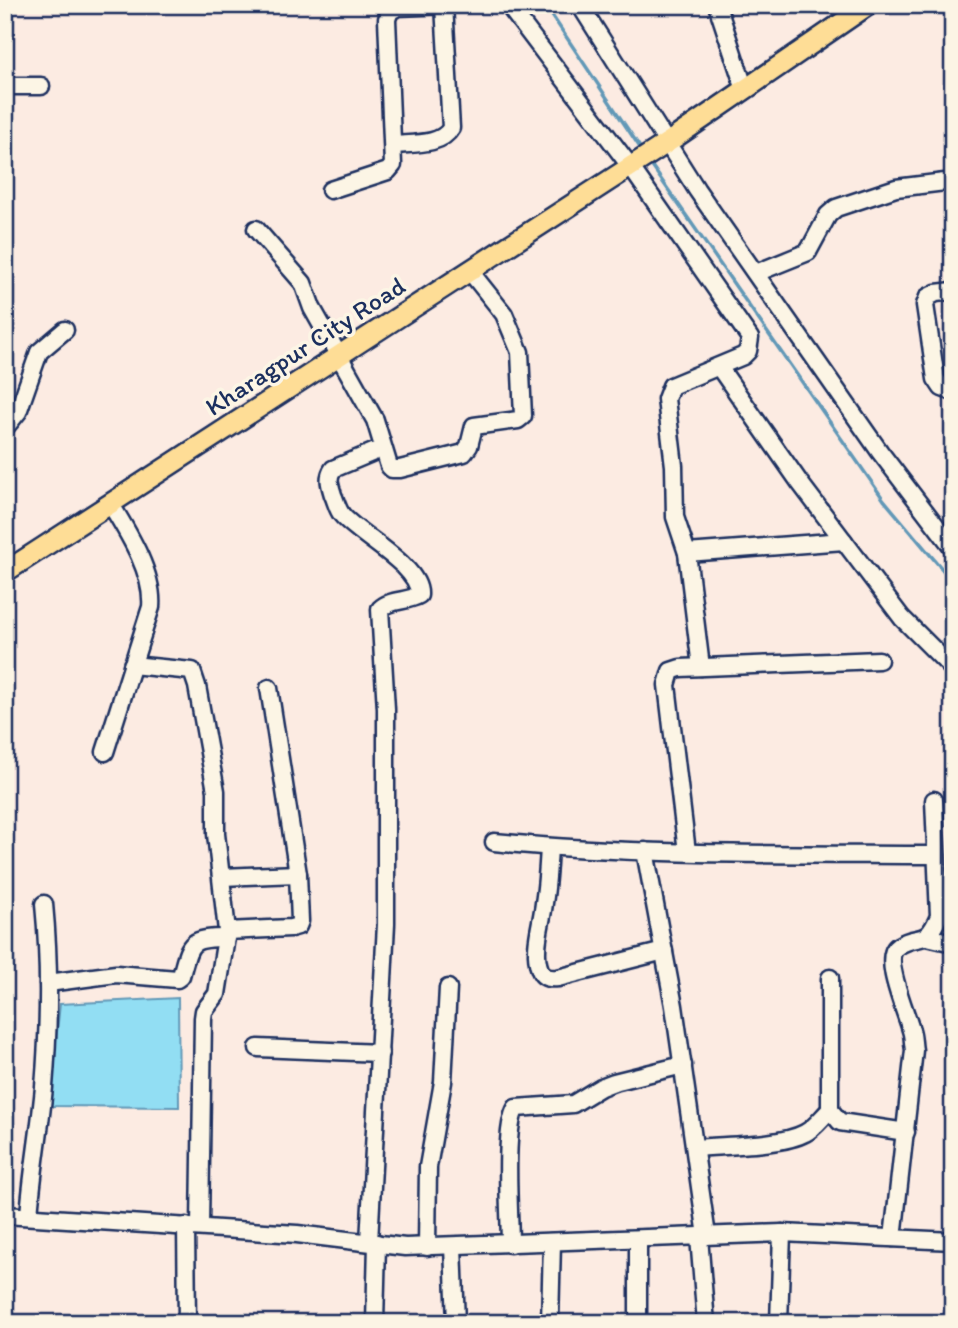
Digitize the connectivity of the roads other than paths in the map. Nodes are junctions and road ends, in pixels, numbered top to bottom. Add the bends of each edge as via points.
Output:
1 (444, 5) edge
2 (450, 5) edge
3 (508, 5) edge
4 (580, 5) edge
5 (717, 5) edge
6 (868, 5) edge
7 (5, 86) edge
8 (41, 86) dead end
9 (745, 90) junction
10 (393, 145) junction
11 (660, 147) junction
12 (631, 165) junction
13 (953, 180) edge
14 (330, 190) dead end
15 (256, 229) dead end
16 (469, 270) junction
17 (756, 273) junction
18 (953, 291) edge
19 (65, 330) dead end
20 (338, 355) junction
21 (719, 368) junction
22 (953, 393) edge
23 (5, 428) edge
24 (383, 448) junction
25 (110, 503) junction
26 (844, 541) junction
27 (953, 548) edge
28 (687, 553) junction
29 (5, 572) edge
30 (878, 660) dead end
31 (132, 665) junction
32 (701, 667) junction
33 (953, 669) edge
34 (269, 688) dead end
35 (106, 752) dead end
36 (934, 800) dead end
37 (494, 842) dead end
38 (549, 847) junction
39 (645, 851) junction
40 (687, 852) junction
41 (936, 855) junction
42 (298, 874) junction
43 (222, 877) junction
44 (44, 904) dead end
45 (226, 934) junction
46 (927, 937) junction
47 (953, 943) edge
48 (664, 951) junction
49 (830, 978) dead end
50 (48, 983) junction
51 (448, 988) dead end
52 (258, 1048) dead end
53 (380, 1053) junction
54 (683, 1065) junction
55 (830, 1110) junction
56 (906, 1132) junction
57 (695, 1148) junction
58 (5, 1215) edge
59 (29, 1216) junction
60 (193, 1227) junction
61 (782, 1233) junction
62 (703, 1236) junction
63 (893, 1238) junction
64 (638, 1239) junction
65 (953, 1241) edge
66 (552, 1242) junction
67 (373, 1243) junction
68 (510, 1244) junction
69 (453, 1246) junction
70 (427, 1247) junction
71 (187, 1323) edge
72 (375, 1323) edge
73 (456, 1323) edge
74 (550, 1323) edge
75 (638, 1323) edge
76 (706, 1323) edge
77 (779, 1323) edge

1 - 2 street
1 - 10 street via 451,128 437,140
1 - 10 street via 398,7 387,19
3 - 12 street
4 - 11 street
5 - 9 street
6 - 9 main road, Kharagpur City Road
7 - 8 street
9 - 11 main road, Kharagpur City Road
10 - 14 street via 393,165 388,171
11 - 12 main road, Kharagpur City Road
11 - 17 street
12 - 16 main road, Kharagpur City Road
12 - 21 street via 750,338 743,356
13 - 17 street via 896,188 836,208 808,252
15 - 20 street via 299,276
16 - 20 main road, Kharagpur City Road
16 - 24 street via 504,314 516,342 523,416 518,421 474,426 464,453 400,470 388,466
17 - 27 street
18 - 22 street via 928,297 925,306 936,379
19 - 23 street via 39,352 18,412
20 - 24 street via 375,420
20 - 25 main road, Kharagpur City Road
21 - 26 street
21 - 28 street via 667,391 675,517
24 - 53 street via 329,475 343,516 402,564 419,588 415,598 380,609 386,709 386,870
25 - 29 main road, Kharagpur City Road
25 - 31 street via 135,546 152,595
26 - 28 street
26 - 33 street via 909,626
28 - 32 street
30 - 32 street
31 - 35 street
31 - 43 street via 188,670 195,677 216,790
32 - 40 street via 680,668 668,676
34 - 42 street
36 - 41 street
37 - 38 street
38 - 39 street
38 - 48 street via 537,949 543,976 558,978
39 - 40 street
39 - 48 street
40 - 41 street
41 - 46 street via 939,916
42 - 43 street
42 - 45 street via 298,926
43 - 45 street
44 - 50 street
45 - 50 street via 194,941 177,979 116,974
45 - 60 street via 217,994 203,1018
46 - 47 street
46 - 56 street via 898,946 892,960 914,1050
48 - 54 street
49 - 55 street
50 - 59 street via 44,1088
51 - 70 street via 443,1082 428,1167
52 - 53 street
53 - 67 street
54 - 57 street
54 - 68 street via 614,1082 573,1104 516,1108 509,1151
55 - 56 street via 839,1122
55 - 57 street via 799,1136
56 - 63 street
57 - 62 street
58 - 59 street
59 - 60 street
60 - 67 street
60 - 71 street
61 - 62 street
61 - 63 street
61 - 77 street
62 - 64 street
62 - 76 street
63 - 65 street
64 - 66 street
64 - 75 street
66 - 68 street
66 - 74 street
67 - 70 street
67 - 72 street
68 - 69 street
69 - 70 street
69 - 73 street

